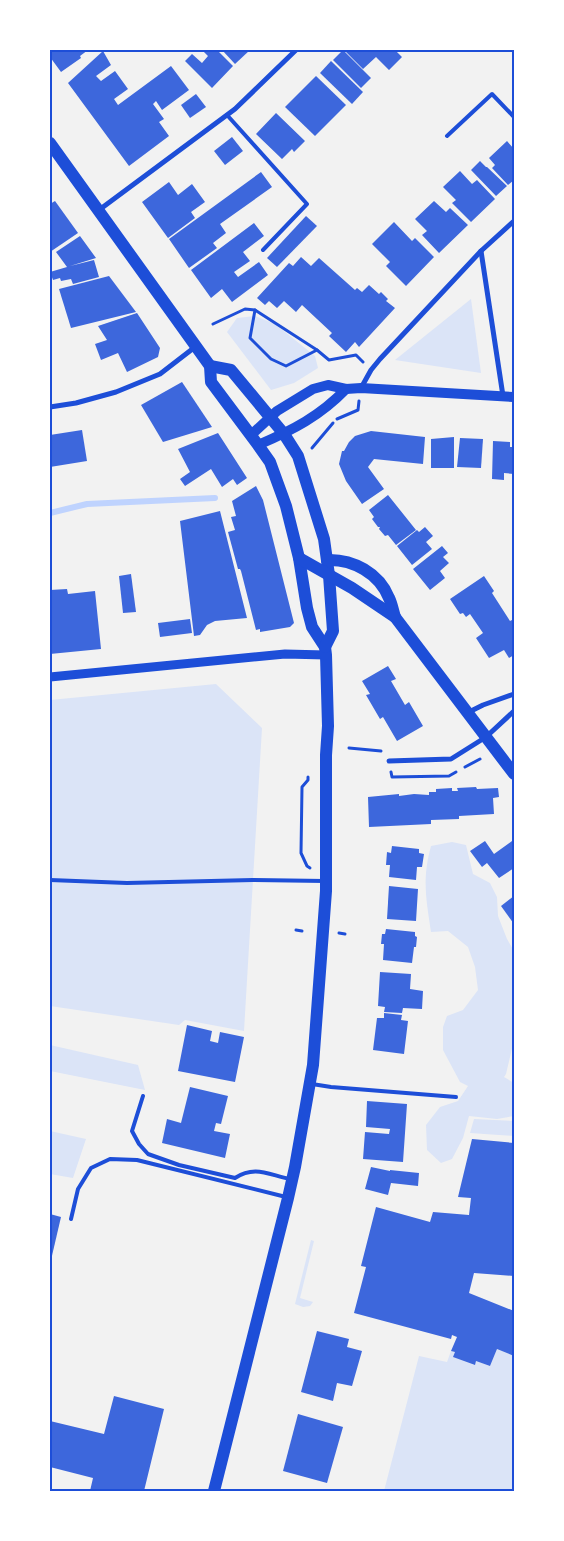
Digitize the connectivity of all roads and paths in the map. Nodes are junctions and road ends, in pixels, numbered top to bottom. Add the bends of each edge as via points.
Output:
1 (296, 50) edge
2 (227, 115) junction
3 (514, 117) edge
4 (447, 136) dead end
5 (50, 143) edge
6 (99, 210) junction
7 (514, 221) edge
8 (263, 250) dead end
9 (481, 251) junction
10 (255, 310) junction
11 (213, 324) dead end
12 (195, 346) junction
13 (317, 350) junction
14 (210, 366) junction
15 (371, 370) junction
16 (361, 388) junction
17 (346, 389) junction
18 (503, 396) junction
19 (514, 397) edge
20 (50, 407) edge
21 (270, 417) junction
22 (284, 434) junction
23 (255, 440) junction
24 (312, 448) dead end
25 (299, 558) junction
26 (326, 560) junction
27 (329, 575) junction
28 (395, 617) junction
29 (325, 651) junction
30 (50, 677) edge
31 (514, 694) edge
32 (514, 711) edge
33 (468, 713) junction
34 (486, 737) junction
35 (349, 748) dead end
36 (389, 761) joint
37 (308, 774) dead end
38 (514, 774) edge
39 (307, 866) dead end
40 (50, 880) edge
41 (327, 881) junction
42 (296, 930) dead end
43 (302, 931) dead end
44 (340, 933) dead end
45 (345, 934) dead end
46 (310, 1084) junction
47 (143, 1096) dead end
48 (456, 1097) dead end
49 (292, 1180) junction
50 (288, 1198) junction
51 (71, 1219) dead end
52 (214, 1491) edge

1 - 2 street
2 - 6 street
2 - 8 lane via 307,204
3 - 4 lane via 492,94
5 - 6 main road
6 - 12 main road
7 - 9 street
9 - 15 street
9 - 18 street
10 - 11 path via 245,308
10 - 13 path
10 - 13 path via 250,338 271,359 286,366
12 - 14 main road
12 - 20 street via 160,374 116,392
13 - 15 path via 329,360 356,356
14 - 21 main road via 231,370
14 - 23 main road via 211,382 217,392
15 - 16 street
16 - 17 main road
16 - 18 main road
16 - 24 path via 358,410 336,419
17 - 21 main road via 328,385 313,389
17 - 22 main road via 319,414
18 - 19 main road
21 - 22 main road
21 - 23 main road
22 - 23 main road
22 - 26 main road via 298,456 324,539
23 - 25 main road via 270,462 286,506
25 - 27 main road
25 - 29 main road via 312,627
26 - 27 main road
26 - 28 main road via 354,564 377,579 389,597
27 - 28 main road
27 - 29 main road via 333,631
28 - 33 main road
29 - 30 street
29 - 41 main road
31 - 33 street
32 - 34 street
33 - 34 main road
34 - 36 street via 451,759
34 - 38 main road
35 - 36 path via 385,751
37 - 39 path via 308,780 302,787 301,853
40 - 41 lane via 127,883
41 - 46 main road
42 - 43 path
44 - 45 path
46 - 48 lane
46 - 49 main road
47 - 49 lane via 132,1131 148,1154 236,1178 255,1170
49 - 50 main road
50 - 51 lane via 137,1160 110,1159 91,1168 78,1189
50 - 52 main road

